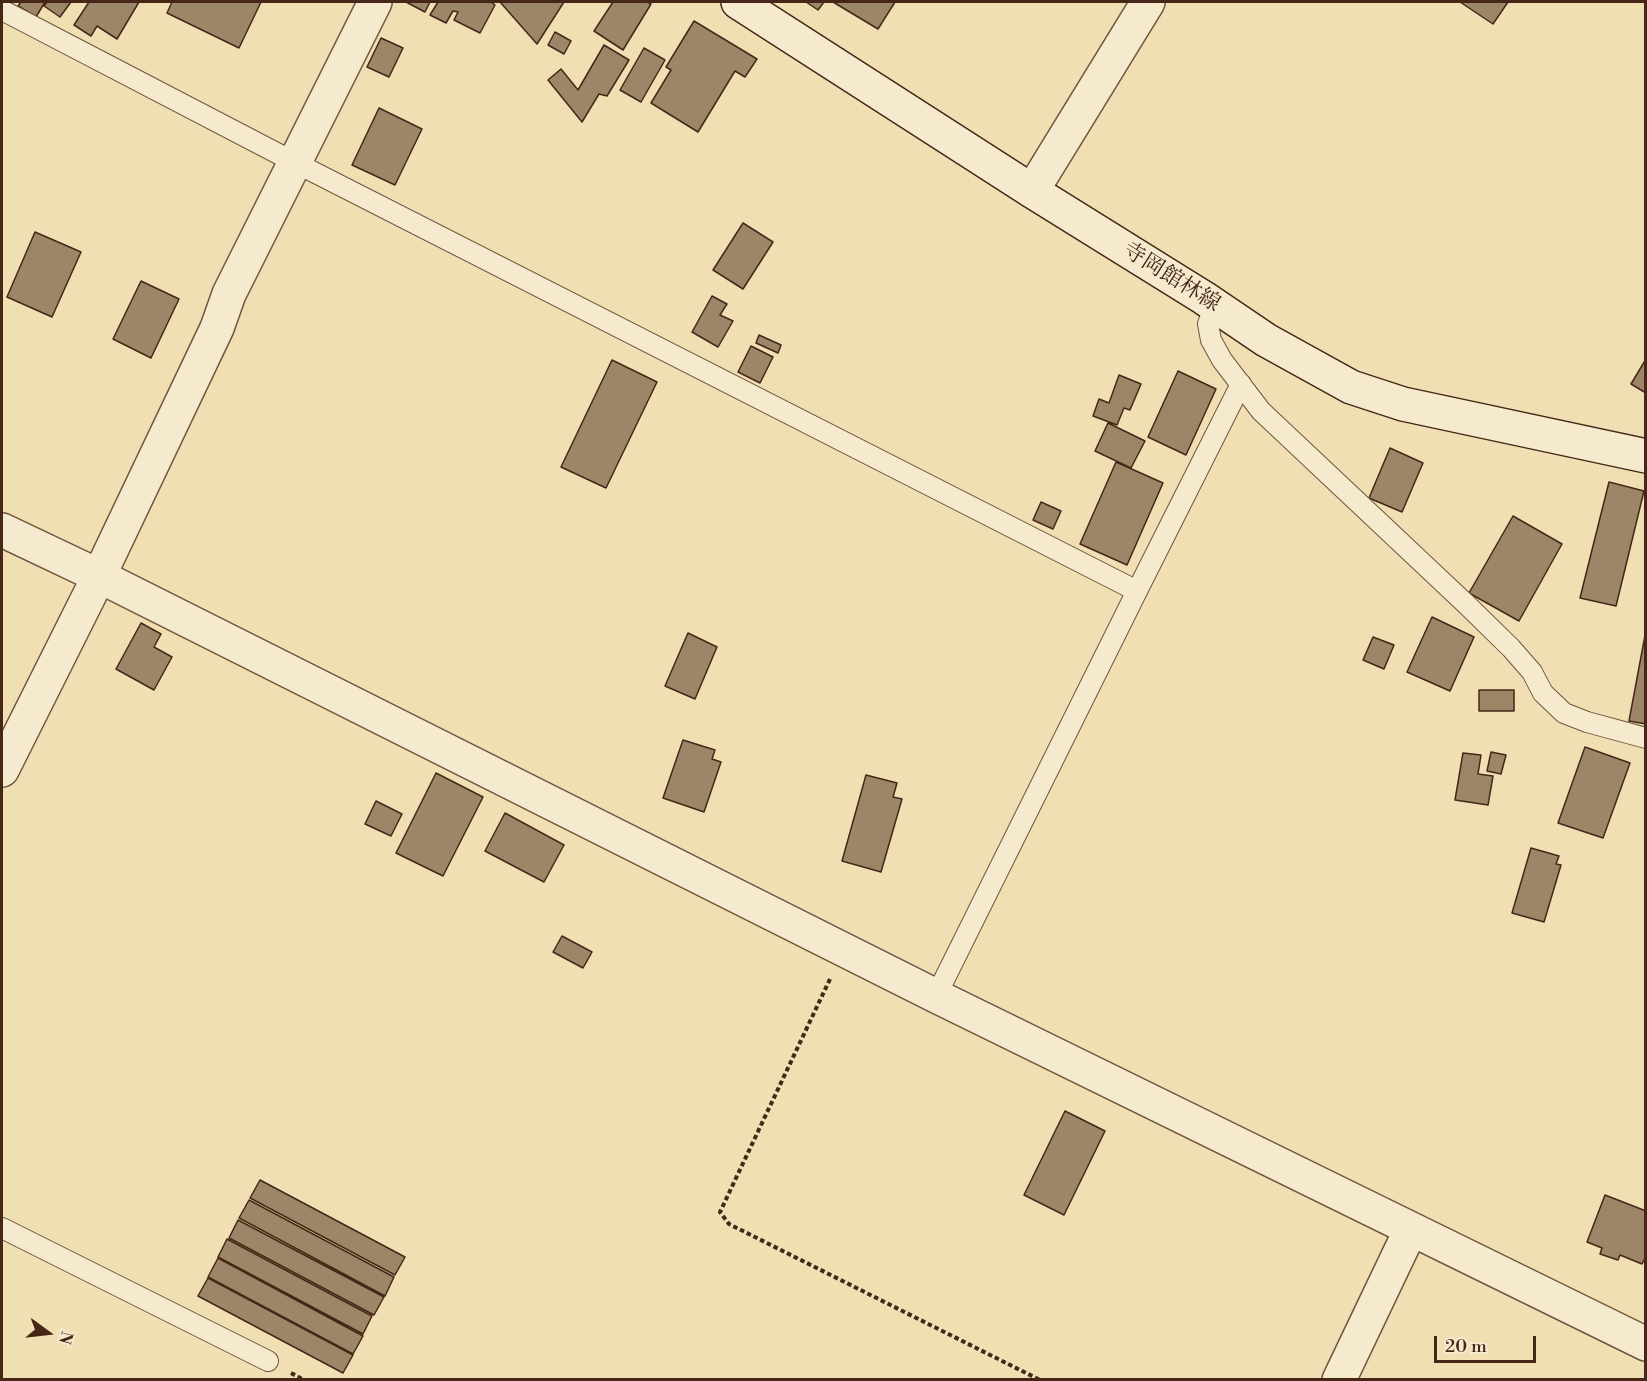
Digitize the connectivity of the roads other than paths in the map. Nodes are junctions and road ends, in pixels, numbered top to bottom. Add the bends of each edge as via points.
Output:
1 (375, 2) edge
2 (738, 2) edge
3 (1148, 2) edge
4 (2, 10) edge
5 (294, 162) junction
6 (1032, 191) junction
7 (1215, 305) junction
8 (1241, 384) junction
9 (1646, 456) edge
10 (2, 530) edge
11 (99, 576) junction
12 (1137, 591) junction
13 (1646, 738) edge
14 (2, 770) edge
15 (936, 996) junction
16 (2, 1228) edge
17 (1411, 1229) junction
18 (1646, 1344) edge
19 (268, 1361) dead end
20 (1339, 1380) edge

1 - 5 street
2 - 6 street, 寺岡館林線
3 - 6 street
4 - 5 lane
5 - 11 street
5 - 12 lane
6 - 7 street, 寺岡館林線
7 - 8 lane via 1208,324 1211,340
7 - 9 street, 寺岡館林線 via 1266,340 1351,387 1403,404
8 - 12 lane
8 - 13 lane via 1261,411 1511,648 1532,672 1543,693 1564,713
10 - 11 street
11 - 14 street
11 - 15 street
12 - 15 lane
15 - 17 street
16 - 19 lane
17 - 18 street
17 - 20 street

